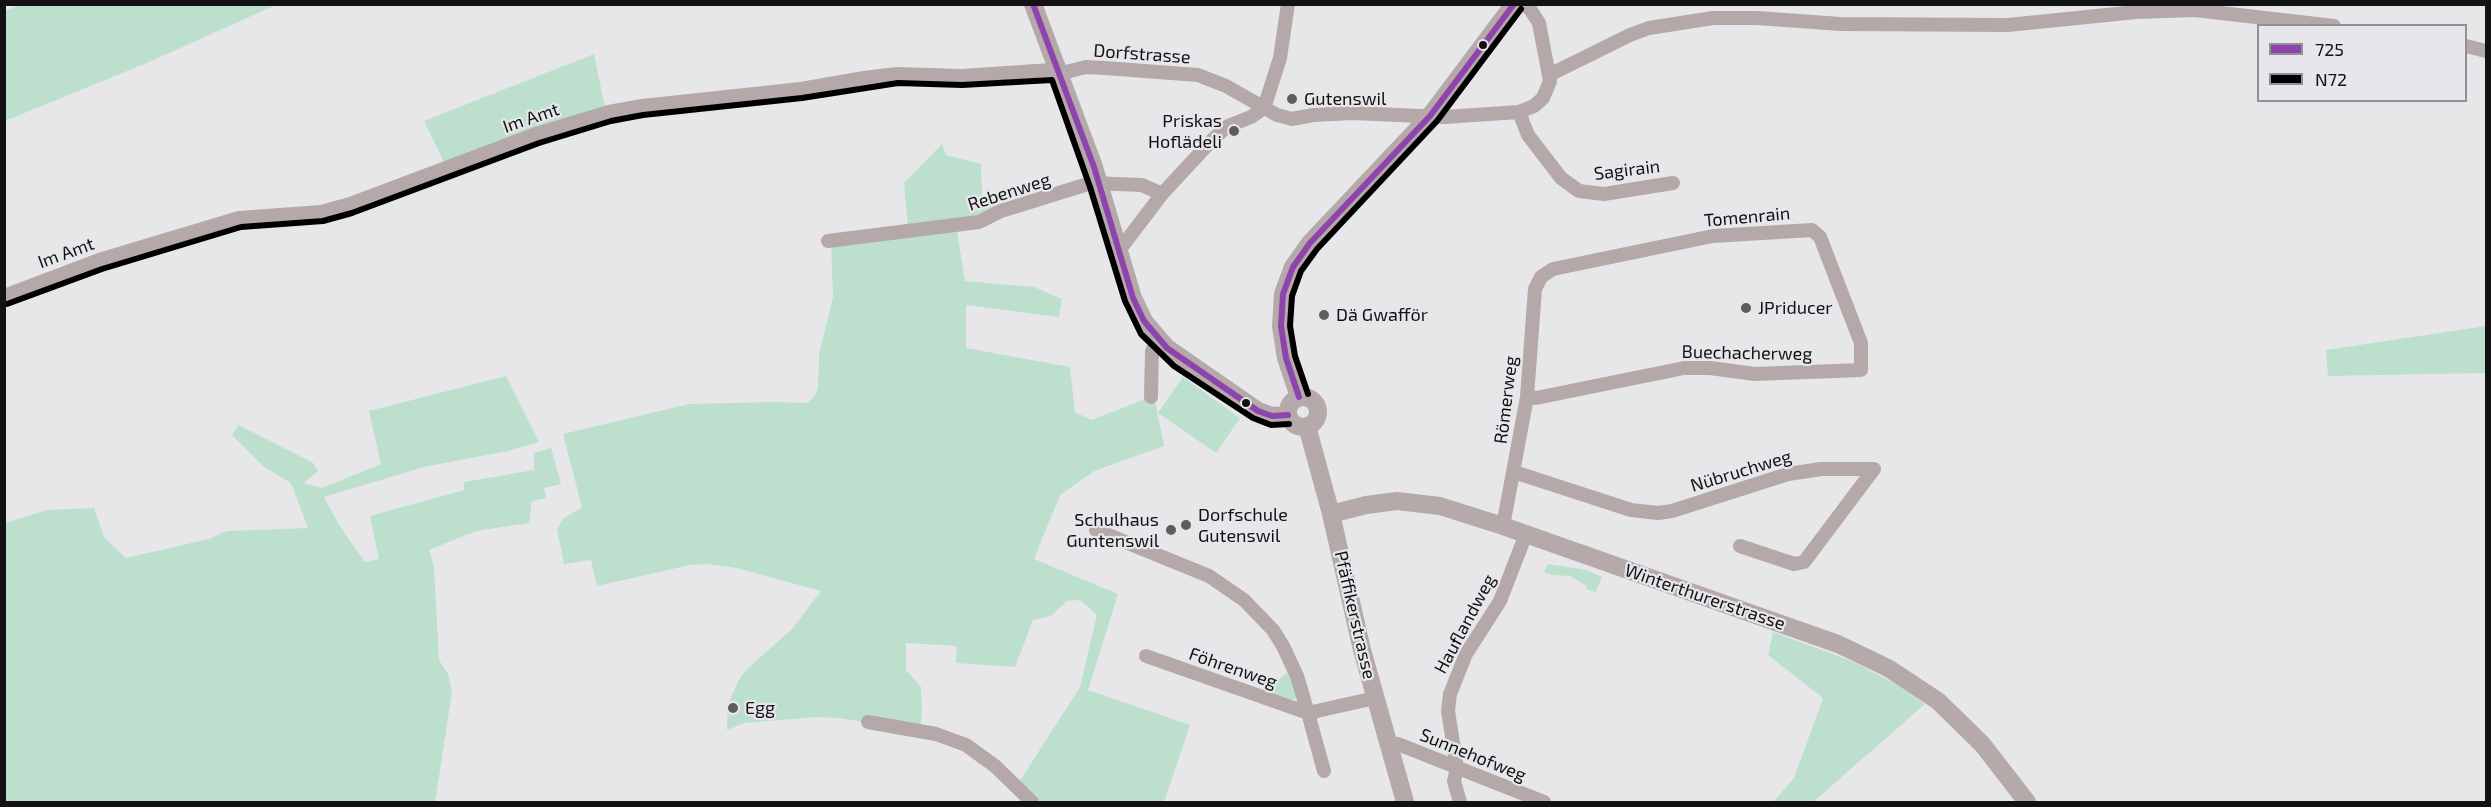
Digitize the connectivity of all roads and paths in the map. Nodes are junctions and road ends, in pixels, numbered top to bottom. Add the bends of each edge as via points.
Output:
1 (1033, 4) edge
2 (1288, 4) edge
3 (1514, 4) edge
4 (1524, 4) edge
5 (2317, 24) edge
6 (2467, 46) edge
7 (2487, 51) edge
8 (1058, 71) junction
9 (1549, 75) junction
10 (1264, 108) junction
11 (1519, 112) junction
12 (1430, 116) junction
13 (1673, 183) dead end
14 (1103, 184) junction
15 (1162, 194) junction
16 (828, 241) dead end
17 (1124, 242) junction
18 (1540, 279) joint
19 (4, 296) edge
20 (1158, 340) junction
21 (1861, 370) joint
22 (1151, 397) dead end
23 (1299, 397) junction
24 (1527, 397) junction
25 (1288, 415) junction
26 (1307, 426) junction
27 (1514, 472) junction
28 (1331, 514) junction
29 (1503, 526) junction
30 (1096, 530) dead end
31 (1526, 534) junction
32 (1740, 546) dead end
33 (1146, 656) dead end
34 (1375, 698) junction
35 (1308, 713) junction
36 (868, 722) dead end
37 (1388, 745) junction
38 (1457, 768) junction
39 (1324, 771) dead end
40 (1032, 802) edge
41 (1405, 802) edge
42 (1460, 802) edge
43 (1544, 802) edge
44 (2026, 802) edge

1 - 8 main road
2 - 10 street via 1280,58
3 - 12 main road
4 - 9 street via 1539,24
5 - 9 street via 2195,10 2008,25 1841,24 1737,17 1681,22 1630,35
6 - 7 street
8 - 10 street, Dorfstrasse via 1086,67 1183,72 1226,86
8 - 14 main road
8 - 19 street, Im Amt via 962,76 897,74 609,112 525,138 350,204 321,212 239,218 143,246
9 - 11 street via 1549,87 1543,98
10 - 12 street, Dorfstrasse via 1292,119 1352,113
10 - 15 street via 1222,130
11 - 12 street, Dorfstrasse
11 - 13 street, Sagirain via 1528,135 1561,178 1579,191 1604,195
12 - 23 main road via 1310,243 1293,267 1283,294 1281,326 1286,358
14 - 15 street, Rebenweg via 1142,184
14 - 16 street, Rebenweg via 1091,183 1025,203 979,222
14 - 17 main road
15 - 17 street
17 - 20 main road via 1138,311
18 - 21 street, Tomenrain via 1552,269 1713,236 1812,230 1820,237 1862,343
18 - 24 street, Römerweg via 1535,290
20 - 22 street via 1152,351
20 - 25 main road via 1258,411 1272,416
21 - 24 street, Buechacherweg via 1755,374 1684,368
23 - 25 main road via 1291,402
23 - 26 main road via 1310,399 1317,408 1316,419
24 - 27 street, Römerweg
25 - 26 main road via 1295,425
26 - 28 main road, Pfäffikerstrasse
27 - 29 street, Römerweg
27 - 32 street, Nübruchweg via 1631,510 1658,513 1797,472 1874,468 1804,562 1794,564
28 - 29 main road, Winterthurerstrasse via 1382,502 1416,502 1464,512
28 - 34 main road, Pfäffikerstrasse
29 - 31 main road, Winterthurerstrasse
30 - 35 street via 1203,573 1244,600 1283,646 1298,676
31 - 38 street, Hauflandweg via 1504,594 1466,654 1450,694 1448,711
31 - 44 main road, Winterthurerstrasse via 1789,626 1888,668 1953,713 1994,758
33 - 35 street, Föhrenweg
34 - 35 street
34 - 37 main road, Pfäffikerstrasse
35 - 39 street
36 - 40 street via 936,734 966,745 995,766
37 - 38 street, Sunnehofweg via 1398,744
37 - 41 main road, Pfäffikerstrasse
38 - 42 street, Hauflandweg via 1454,781
38 - 43 street, Sunnehofweg

